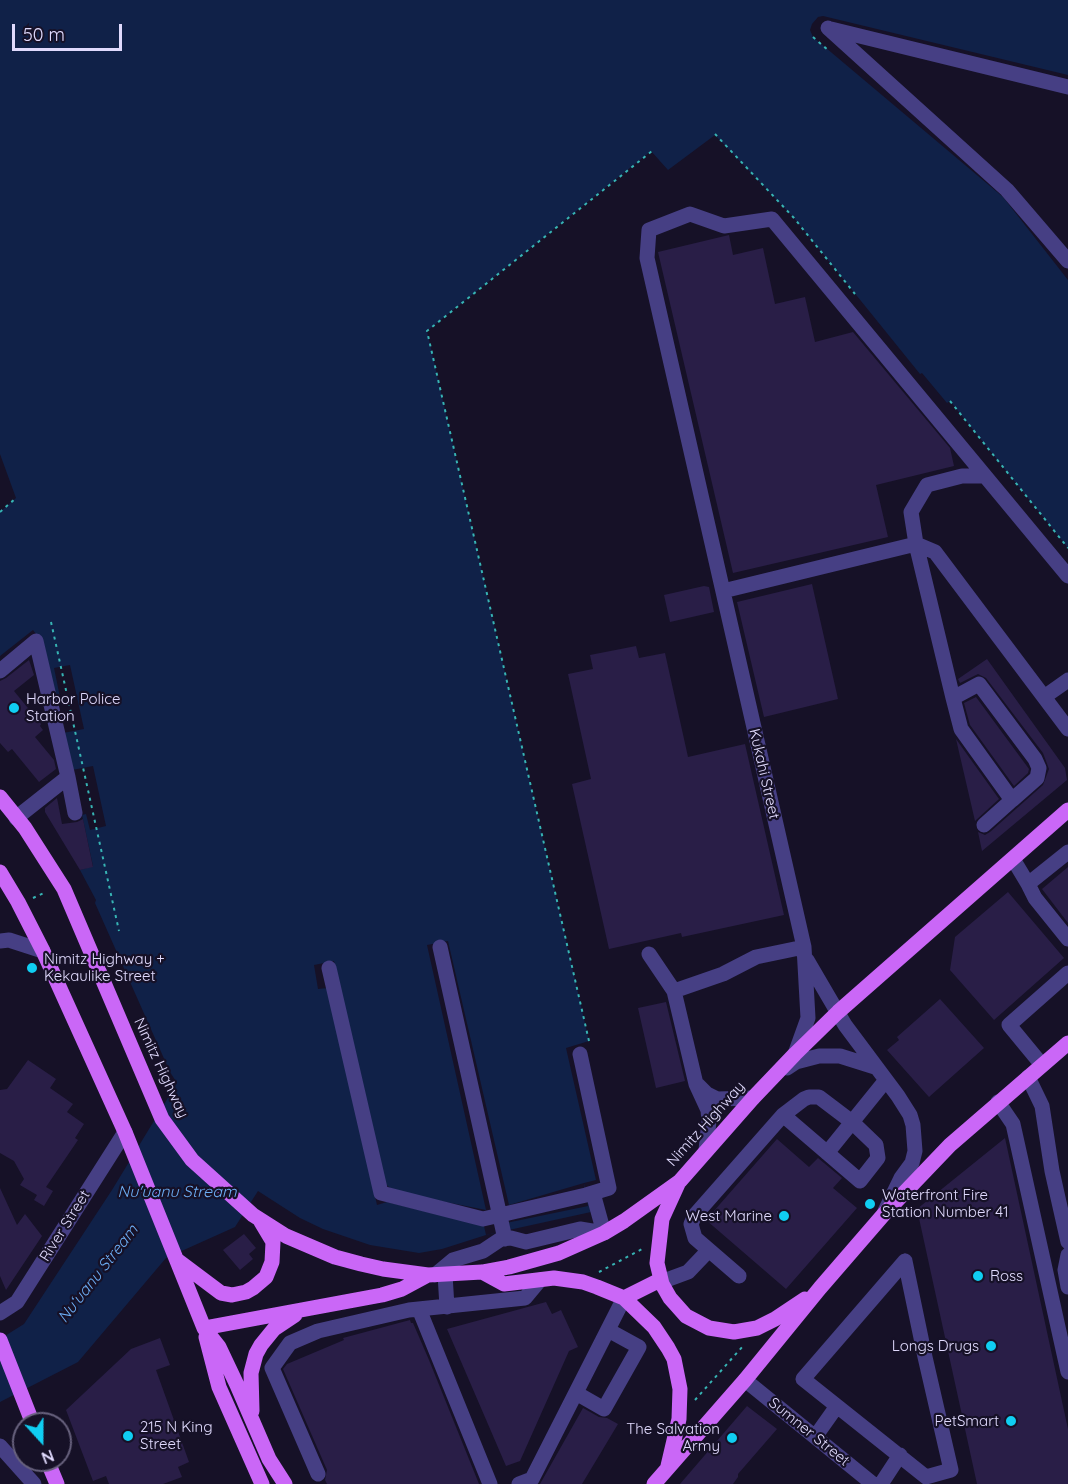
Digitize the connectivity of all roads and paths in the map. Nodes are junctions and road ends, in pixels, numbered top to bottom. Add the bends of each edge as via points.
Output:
1 (1068, 87) edge
2 (652, 151) dead end
3 (1068, 261) edge
4 (950, 401) dead end
5 (985, 476) junction
6 (16, 498) dead end
7 (0, 512) edge
8 (916, 544) junction
9 (1068, 548) edge
10 (1068, 576) edge
11 (723, 591) junction
12 (51, 622) dead end
13 (0, 671) edge
14 (1068, 680) edge
15 (1044, 697) junction
16 (953, 698) junction
17 (1068, 729) edge
18 (68, 777) junction
19 (0, 797) edge
20 (1012, 800) junction
21 (1068, 810) edge
22 (75, 813) dead end
23 (16, 818) junction
24 (984, 825) dead end
25 (1068, 852) edge
26 (1013, 859) junction
27 (0, 872) edge
28 (1028, 884) junction
29 (46, 892) dead end
30 (33, 898) dead end
31 (119, 931) dead end
32 (1068, 939) edge
33 (0, 940) edge
34 (440, 947) dead end
35 (43, 951) junction
36 (805, 952) junction
37 (649, 954) dead end
38 (329, 968) dead end
39 (1068, 973) edge
40 (674, 991) junction
41 (838, 1012) junction
42 (590, 1041) dead end
43 (1068, 1043) edge
44 (580, 1054) dead end
45 (795, 1054) junction
46 (1042, 1065) junction
47 (875, 1067) junction
48 (1028, 1077) junction
49 (772, 1079) junction
50 (886, 1080) junction
51 (696, 1083) junction
52 (753, 1098) junction
53 (998, 1102) junction
54 (783, 1115) junction
55 (852, 1122) junction
56 (127, 1137) junction
57 (706, 1150) junction
58 (827, 1153) junction
59 (680, 1181) junction
60 (593, 1193) junction
61 (884, 1214) junction
62 (500, 1216) junction
63 (260, 1220) junction
64 (604, 1233) junction
65 (505, 1239) junction
66 (1068, 1242) edge
67 (649, 1246) dead end
68 (708, 1251) junction
69 (1068, 1255) edge
70 (175, 1258) junction
71 (482, 1272) junction
72 (599, 1272) dead end
73 (436, 1275) junction
74 (739, 1276) dead end
75 (540, 1280) junction
76 (660, 1280) junction
77 (1068, 1287) edge
78 (820, 1288) junction
79 (382, 1294) junction
80 (624, 1298) junction
81 (447, 1307) junction
82 (306, 1309) junction
83 (419, 1309) junction
84 (0, 1313) edge
85 (386, 1316) junction
86 (204, 1328) junction
87 (608, 1330) junction
88 (318, 1331) junction
89 (742, 1338) dead end
90 (0, 1340) edge
91 (1068, 1372) edge
92 (745, 1380) junction
93 (576, 1393) junction
94 (691, 1405) dead end
95 (837, 1406) junction
96 (28, 1412) edge
97 (252, 1421) junction
98 (815, 1437) junction
99 (0, 1446) edge
100 (900, 1455) junction
101 (667, 1469) junction
102 (318, 1474) dead end
103 (953, 1477) edge
104 (34, 1484) edge
105 (262, 1484) edge
106 (285, 1484) edge
107 (490, 1484) edge
108 (519, 1484) edge
109 (654, 1484) edge
110 (873, 1484) edge
111 (881, 1484) edge

1 - 3 street via 828,28 1007,190
2 - 42 path via 427,331
4 - 9 path
5 - 8 street via 962,476 927,485 911,512
5 - 10 street
5 - 11 street, Kukahi Street via 772,219 724,226 690,214 649,230 647,258
6 - 7 path
8 - 11 street
8 - 15 street via 935,552
8 - 16 street
11 - 36 street, Kukahi Street
12 - 31 path
13 - 18 street via 36,642
14 - 15 street
15 - 17 street
16 - 20 street via 961,729
16 - 20 street via 979,684 1035,759 1039,768 1037,778
18 - 22 street
18 - 23 street
19 - 23 main road, Nimitz Highway
20 - 24 street
21 - 26 main road, Nimitz Highway
23 - 63 main road, Nimitz Highway via 64,889 162,1119 204,1172
25 - 28 street
26 - 28 street
26 - 41 main road, Nimitz Highway
27 - 35 main road
28 - 32 street
29 - 30 path
33 - 35 street
34 - 62 street
35 - 56 main road
36 - 40 street via 756,957 723,974
36 - 41 street, Kukahi Street
36 - 45 street, Kukahi Street via 808,1018
37 - 40 street
38 - 62 street via 381,1193 483,1219
39 - 46 street via 1009,1025
40 - 51 street
41 - 45 main road, Nimitz Highway
41 - 47 street, Kukahi Street
43 - 46 main road
44 - 60 street via 609,1188
45 - 49 main road, Nimitz Highway
46 - 48 main road
47 - 49 street via 840,1056 819,1056 796,1062
47 - 50 street, Kukahi Street
48 - 53 main road
48 - 66 street via 1042,1106
49 - 52 main road, Nimitz Highway
50 - 55 street
50 - 61 street, Kukahi Street via 910,1114 916,1139 912,1163
51 - 52 street via 717,1099
51 - 57 street via 708,1110
52 - 57 main road, Nimitz Highway
53 - 61 main road
53 - 91 street via 1013,1124
54 - 55 street via 814,1096
54 - 58 street
54 - 68 street via 693,1220 692,1234
55 - 58 street
55 - 58 street via 876,1145 877,1162 860,1181
56 - 70 main road
56 - 84 street, River Street via 17,1302
57 - 59 main road, Nimitz Highway
59 - 64 main road, Nimitz Highway
59 - 76 main road via 662,1219 657,1263
60 - 62 street
60 - 64 street
61 - 78 main road
62 - 65 street
63 - 70 main road via 273,1242 272,1262 266,1277 246,1292 221,1293
63 - 73 main road, Nimitz Highway via 335,1257 383,1269
64 - 65 street via 580,1229 526,1242
64 - 71 main road, Nimitz Highway via 536,1260
65 - 73 street via 453,1260
67 - 72 path
68 - 74 street
68 - 76 street via 688,1272
69 - 77 street
70 - 86 main road
71 - 73 main road, Nimitz Highway
71 - 75 main road via 504,1284
73 - 79 main road
73 - 81 street
75 - 80 main road via 583,1282
75 - 81 street via 525,1298
76 - 78 main road via 686,1316 709,1328 734,1332 776,1319
76 - 80 main road
78 - 92 main road
79 - 82 main road
79 - 85 street
80 - 87 street
80 - 101 main road via 662,1337 678,1374 680,1404
81 - 83 street
82 - 86 main road
82 - 88 street
82 - 97 main road via 274,1329 256,1354 251,1373
83 - 85 street
83 - 107 street
85 - 88 street
86 - 97 main road via 219,1347
86 - 105 main road via 219,1387
87 - 93 street
87 - 93 street via 639,1347 604,1409
88 - 102 street via 290,1343 272,1368
89 - 94 path via 743,1345
90 - 96 main road
92 - 98 street, Sumner Street
92 - 101 main road
93 - 108 street via 532,1479
95 - 98 street
95 - 100 street
95 - 103 street via 803,1379 905,1261
97 - 106 main road
98 - 110 street, Sumner Street
99 - 104 street
100 - 103 street via 926,1477
100 - 111 street
101 - 109 main road

